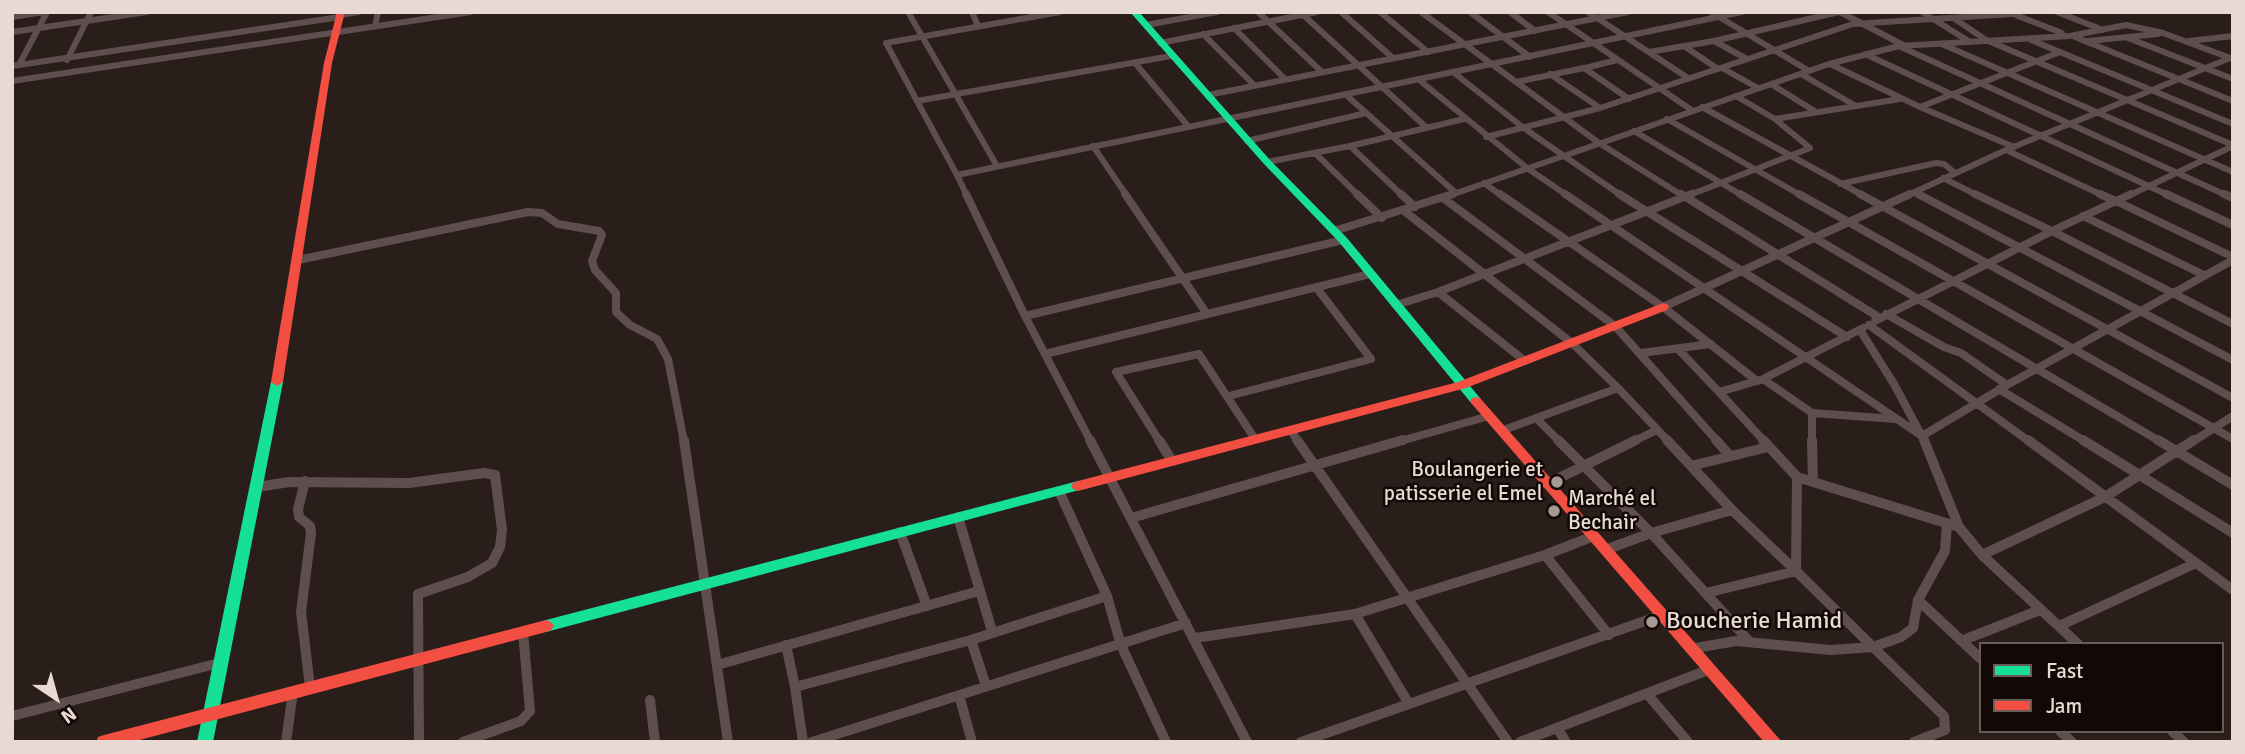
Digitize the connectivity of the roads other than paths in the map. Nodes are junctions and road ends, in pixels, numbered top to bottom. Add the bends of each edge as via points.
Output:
1 (46, 12) edge
2 (91, 12) edge
3 (147, 12) edge
4 (359, 12) edge
5 (378, 12) edge
6 (471, 12) edge
7 (908, 12) edge
8 (972, 12) edge
9 (1010, 12) edge
10 (1060, 12) edge
11 (1134, 12) edge
12 (1179, 12) edge
13 (1217, 12) edge
14 (1258, 12) edge
15 (1317, 12) edge
16 (1341, 12) edge
17 (1380, 12) edge
18 (1436, 12) edge
19 (1470, 12) edge
20 (1510, 12) edge
21 (1548, 12) edge
22 (1588, 12) edge
23 (1628, 12) edge
24 (1711, 12) edge
25 (1742, 12) edge
26 (1840, 12) edge
27 (1881, 12) edge
28 (1922, 12) edge
29 (1959, 12) edge
30 (2057, 12) edge
31 (1302, 13) edge
32 (1423, 13) edge
33 (2010, 13) edge
34 (444, 14) edge
35 (340, 15) edge
36 (12, 17) edge
37 (1184, 18) junction
38 (1597, 18) junction
39 (1720, 18) junction
40 (1970, 18) junction
41 (1955, 19) junction
42 (1016, 20) junction
43 (1936, 20) junction
44 (86, 21) junction
45 (1268, 21) junction
46 (1896, 21) junction
47 (1861, 23) junction
48 (1146, 25) junction
49 (1567, 25) junction
50 (375, 26) junction
51 (978, 26) junction
52 (38, 28) junction
53 (1234, 28) junction
54 (2104, 30) junction
55 (1535, 31) junction
56 (12, 32) edge
57 (336, 32) junction
58 (1747, 33) junction
59 (2163, 33) junction
60 (1203, 34) junction
61 (921, 36) junction
62 (1625, 36) junction
63 (2070, 36) junction
64 (1504, 38) junction
65 (2026, 38) junction
66 (2128, 38) junction
67 (2230, 38) edge
68 (1986, 40) junction
69 (1714, 41) junction
70 (2086, 41) junction
71 (2186, 41) junction
72 (1970, 42) junction
73 (1160, 43) junction
74 (1593, 44) junction
75 (1942, 44) junction
76 (1466, 45) junction
77 (1684, 46) junction
78 (1902, 46) junction
79 (1773, 49) junction
80 (1428, 52) junction
81 (1649, 52) junction
82 (2060, 52) junction
83 (1865, 54) junction
84 (1171, 56) junction
85 (1530, 57) junction
86 (67, 58) junction
87 (1393, 58) junction
88 (2231, 58) edge
89 (1746, 59) junction
90 (1617, 60) junction
91 (1135, 62) junction
92 (2035, 62) junction
93 (1829, 64) junction
94 (16, 65) edge
95 (1359, 65) junction
96 (1492, 65) junction
97 (1585, 68) junction
98 (1720, 68) junction
99 (2204, 68) junction
100 (1322, 72) junction
101 (1453, 72) junction
102 (1805, 72) junction
103 (2008, 72) junction
104 (60, 74) junction
105 (1550, 74) junction
106 (1688, 78) junction
107 (1286, 79) junction
108 (1418, 79) junction
109 (2179, 79) junction
110 (2233, 79) edge
111 (12, 81) edge
112 (1516, 82) junction
113 (1981, 83) junction
114 (1770, 84) junction
115 (1254, 85) junction
116 (1381, 87) junction
117 (1660, 89) junction
118 (1758, 89) junction
119 (2153, 90) junction
120 (957, 94) junction
121 (1345, 94) junction
122 (1952, 94) junction
123 (1208, 95) junction
124 (1736, 96) junction
125 (1902, 98) junction
126 (1629, 99) junction
127 (2129, 100) junction
128 (917, 101) junction
129 (2233, 101) edge
130 (1856, 106) junction
131 (1702, 107) junction
132 (1920, 107) junction
133 (1600, 108) junction
134 (1693, 111) junction
135 (1816, 112) junction
136 (2100, 112) junction
137 (1366, 113) junction
138 (1226, 118) junction
139 (1566, 118) junction
140 (1464, 119) junction
141 (1667, 119) junction
142 (1775, 119) junction
143 (2071, 124) junction
144 (2233, 124) edge
145 (1188, 126) junction
146 (1427, 128) junction
147 (1525, 129) junction
148 (1634, 131) junction
149 (1391, 136) junction
150 (2043, 136) junction
151 (1486, 137) junction
152 (1247, 141) junction
153 (1599, 143) junction
154 (2233, 145) edge
155 (1093, 146) junction
156 (1350, 146) junction
157 (2010, 149) junction
158 (1315, 153) junction
159 (1563, 155) junction
160 (1790, 156) junction
161 (2203, 159) junction
162 (1266, 162) junction
163 (997, 166) junction
164 (1527, 168) junction
165 (1755, 170) junction
166 (2174, 172) junction
167 (2233, 172) edge
168 (1955, 173) junction
169 (957, 174) junction
170 (1944, 178) junction
171 (1485, 184) junction
172 (1719, 184) junction
173 (1840, 184) junction
174 (2147, 185) junction
175 (1456, 193) junction
176 (1916, 193) junction
177 (1682, 197) junction
178 (1443, 198) junction
179 (2233, 198) edge
180 (2116, 201) junction
181 (1415, 207) junction
182 (1883, 208) junction
183 (1403, 211) junction
184 (1644, 211) junction
185 (2083, 216) junction
186 (1381, 218) junction
187 (1850, 223) junction
188 (1608, 225) junction
189 (2233, 225) edge
190 (2052, 231) junction
191 (1338, 235) junction
192 (1815, 238) junction
193 (1567, 242) junction
194 (2021, 247) junction
195 (1776, 253) junction
196 (2233, 258) edge
197 (1523, 259) junction
198 (298, 260) junction
199 (1986, 264) junction
200 (1740, 270) junction
201 (1370, 274) junction
202 (1482, 274) junction
203 (2204, 275) junction
204 (1183, 276) junction
205 (1950, 281) junction
206 (1316, 287) junction
207 (1702, 287) junction
208 (1438, 292) junction
209 (2173, 293) junction
210 (1917, 298) junction
211 (1395, 305) junction
212 (1663, 307) junction
213 (2141, 311) junction
214 (1207, 314) junction
215 (1025, 316) junction
216 (1883, 316) junction
217 (2233, 324) edge
218 (1869, 325) junction
219 (1615, 326) junction
220 (1860, 330) junction
221 (2106, 330) junction
222 (1847, 337) junction
223 (1573, 344) junction
224 (1711, 344) junction
225 (2073, 348) junction
226 (1679, 349) junction
227 (1641, 353) junction
228 (1045, 354) junction
229 (1806, 358) junction
230 (2233, 360) edge
231 (1525, 361) junction
232 (2036, 368) junction
233 (1760, 380) junction
234 (1462, 384) junction
235 (2003, 387) junction
236 (1618, 388) junction
237 (1719, 392) junction
238 (1228, 396) junction
239 (2233, 398) edge
240 (1977, 403) junction
241 (1812, 413) junction
242 (1489, 416) junction
243 (2233, 416) edge
244 (1536, 418) junction
245 (1896, 419) junction
246 (2213, 427) junction
247 (1290, 430) junction
248 (1657, 430) junction
249 (1501, 431) junction
250 (1922, 436) junction
251 (1255, 439) junction
252 (2233, 439) edge
253 (1769, 447) junction
254 (2175, 452) junction
255 (1730, 456) junction
256 (1172, 461) junction
257 (1691, 466) junction
258 (1316, 467) junction
259 (1583, 467) junction
260 (2138, 475) junction
261 (1797, 477) junction
262 (1109, 478) junction
263 (305, 481) junction
264 (1813, 481) junction
265 (1547, 484) junction
266 (2233, 485) edge
267 (258, 487) junction
268 (1059, 491) junction
269 (2105, 497) junction
270 (1732, 510) junction
271 (958, 517) junction
272 (1131, 518) junction
273 (1953, 526) junction
274 (900, 533) junction
275 (1651, 533) junction
276 (2233, 533) edge
277 (1594, 536) junction
278 (1605, 550) junction
279 (1545, 555) junction
280 (1982, 555) junction
281 (2196, 564) junction
282 (1796, 571) junction
283 (705, 583) junction
284 (2233, 590) edge
285 (979, 591) junction
286 (1706, 593) junction
287 (1107, 596) junction
288 (1406, 596) junction
289 (1918, 600) junction
290 (927, 606) junction
291 (2040, 610) junction
292 (1355, 614) junction
293 (1662, 615) junction
294 (1186, 623) junction
295 (2059, 626) junction
296 (992, 631) junction
297 (523, 632) junction
298 (1609, 635) junction
299 (1195, 638) junction
300 (971, 640) junction
301 (1749, 641) junction
302 (1961, 641) junction
303 (2076, 642) edge
304 (786, 645) junction
305 (1121, 645) junction
306 (1873, 646) junction
307 (1690, 649) junction
308 (1979, 657) edge
309 (418, 659) junction
310 (223, 663) junction
311 (717, 665) junction
312 (1708, 670) junction
313 (1467, 684) junction
314 (986, 686) junction
315 (310, 687) junction
316 (795, 687) junction
317 (293, 691) junction
318 (960, 695) junction
319 (1648, 695) junction
320 (650, 700) dead end
321 (1409, 704) junction
322 (213, 712) junction
323 (12, 716) edge
324 (1557, 728) junction
325 (498, 737) edge
326 (104, 742) edge
327 (205, 742) edge
328 (286, 742) edge
329 (419, 742) edge
330 (463, 742) edge
331 (655, 742) edge
332 (728, 742) edge
333 (803, 742) edge
334 (812, 742) edge
335 (972, 742) edge
336 (1166, 742) edge
337 (1247, 742) edge
338 (1301, 742) edge
339 (1508, 742) edge
340 (1520, 742) edge
341 (1566, 742) edge
342 (1688, 742) edge
343 (1774, 742) edge
344 (1914, 742) edge

1 - 36 street
1 - 52 street
2 - 44 street
3 - 44 street
4 - 35 street
5 - 50 street
6 - 34 street
7 - 61 street
8 - 51 street
9 - 42 street
10 - 42 street
11 - 48 street
12 - 37 street
13 - 37 street
14 - 45 street
15 - 31 street
16 - 87 street
17 - 80 street
18 - 32 street
19 - 64 street
20 - 55 street
21 - 49 street
22 - 38 street
23 - 38 street
24 - 39 street
25 - 39 street
26 - 47 street
26 - 58 street
27 - 46 street
28 - 43 street
29 - 40 street
30 - 54 street
31 - 45 street
31 - 95 street
32 - 76 street
33 - 40 street
33 - 63 street
34 - 50 street
35 - 57 street
35 - 86 street
37 - 48 street
38 - 49 street
38 - 62 street
39 - 58 street
39 - 62 street
40 - 41 street
41 - 43 street
41 - 68 street
42 - 51 street
43 - 46 street
43 - 72 street
44 - 52 street
44 - 86 street
45 - 53 street
45 - 100 street
46 - 47 street
47 - 78 street
47 - 79 street
48 - 73 street
49 - 55 street
49 - 74 street
50 - 57 street
51 - 61 street
52 - 56 street
52 - 94 street
53 - 60 street
53 - 107 street
54 - 59 street via 2126,25
54 - 63 street
55 - 64 street
57 - 104 street
57 - 198 street
58 - 69 street
58 - 79 street
59 - 66 street
59 - 71 street
60 - 73 street
60 - 115 street
61 - 120 street
61 - 128 street via 885,45
62 - 74 street
62 - 81 street
63 - 65 street
63 - 70 street
64 - 76 street
64 - 85 street
65 - 68 street
65 - 82 street
66 - 70 street
66 - 99 street
67 - 71 street
68 - 72 street
68 - 92 street
69 - 77 street
69 - 89 street
70 - 109 street
71 - 88 street
72 - 75 street
73 - 84 street
74 - 85 street
74 - 90 street
75 - 78 street
75 - 103 street
76 - 80 street
76 - 96 street
77 - 81 street
77 - 98 street
78 - 83 street
78 - 113 street
79 - 89 street
79 - 102 street
80 - 87 street
81 - 106 street
82 - 92 street
82 - 119 street
83 - 93 street
83 - 122 street
84 - 91 street
84 - 123 street
85 - 96 street
86 - 94 street
86 - 104 street
87 - 95 street
88 - 99 street
89 - 98 street
90 - 97 street
90 - 117 street
91 - 120 street
91 - 145 street
92 - 103 street
92 - 127 street
93 - 102 street
93 - 125 street
95 - 100 street
95 - 116 street
96 - 101 street
96 - 112 street
97 - 105 street
97 - 126 street
98 - 106 street
98 - 118 street
99 - 109 street
99 - 110 street
100 - 107 street
101 - 108 street
101 - 147 street
102 - 114 street
102 - 130 street
103 - 113 street
103 - 136 street
104 - 111 street
105 - 112 street
105 - 133 street
106 - 117 street
107 - 115 street
108 - 116 street
108 - 140 street
109 - 119 street
109 - 129 street
112 - 139 street
113 - 122 street
113 - 143 street
114 - 118 street
114 - 135 street
115 - 123 street
116 - 121 street
116 - 146 street
117 - 126 street
117 - 134 street
118 - 124 street
119 - 127 street
119 - 144 street
120 - 128 street
120 - 163 street
121 - 137 street
121 - 138 street
122 - 132 street
122 - 150 street
123 - 138 street
124 - 131 street
124 - 142 street
125 - 130 street
125 - 132 street
126 - 133 street
127 - 136 street
127 - 154 street
128 - 169 street
130 - 135 street
131 - 134 street
131 - 160 street
132 - 157 street
133 - 139 street
134 - 141 street
135 - 142 street
136 - 143 street
136 - 161 street
137 - 149 street
137 - 152 street
138 - 145 street
138 - 152 street
139 - 147 street
139 - 153 street
140 - 146 street
140 - 151 street
141 - 148 street
141 - 165 street
142 - 160 street via 1810,148
143 - 150 street
143 - 166 street
145 - 155 street
146 - 149 street
147 - 151 street
147 - 159 street
148 - 153 street
148 - 172 street
149 - 156 street
149 - 175 street
150 - 157 street
150 - 174 street
151 - 164 street
152 - 162 street
153 - 159 street
153 - 177 street
154 - 161 street
155 - 163 street
155 - 204 street
156 - 158 street
156 - 181 street
157 - 168 street
157 - 180 street
158 - 162 street
158 - 186 street
159 - 164 street
159 - 184 street
160 - 165 street
160 - 173 street
161 - 166 street
161 - 167 street
162 - 191 street
163 - 169 street
164 - 171 street
164 - 188 street
165 - 172 street
165 - 187 street
166 - 174 street
166 - 179 street
168 - 170 street
168 - 173 street via 1936,163
169 - 215 street
170 - 176 street
170 - 190 street
171 - 175 street
171 - 193 street
172 - 177 street
172 - 192 street
173 - 182 street
174 - 180 street
174 - 189 street
175 - 178 street
176 - 182 street
176 - 194 street
177 - 184 street
177 - 195 street
178 - 181 street
178 - 197 street
180 - 185 street
180 - 196 street
181 - 183 street
182 - 187 street
182 - 199 street
183 - 186 street
183 - 202 street
184 - 188 street
184 - 200 street
185 - 190 street
185 - 203 street
186 - 191 street
187 - 192 street
187 - 205 street
188 - 193 street
188 - 207 street
190 - 194 street
190 - 209 street
191 - 201 street
191 - 204 street
192 - 195 street
192 - 210 street
193 - 197 street
193 - 212 street
194 - 199 street
194 - 213 street
195 - 200 street
195 - 216 street
196 - 203 street
197 - 202 street
197 - 219 street
198 - 267 street
198 - 283 street via 528,212 542,213 558,224 599,231 602,235 592,261 615,293 616,313 657,339 668,359
199 - 205 street
199 - 221 street
200 - 207 street
200 - 222 street
201 - 206 street
201 - 211 street
202 - 208 street
202 - 223 street
203 - 209 street
204 - 214 street
204 - 215 street
205 - 210 street
205 - 225 street
206 - 214 street
206 - 238 street via 1371,359
207 - 212 street
207 - 229 street
208 - 211 street
208 - 231 street
209 - 213 street
209 - 217 street
210 - 216 street
210 - 232 street
211 - 234 street
212 - 219 street
212 - 224 street
213 - 221 street
213 - 230 street
214 - 228 street
215 - 228 street
216 - 218 street
216 - 235 street via 1961,353
218 - 220 street
218 - 240 street
219 - 223 street
219 - 227 street
220 - 222 street
220 - 250 street
221 - 225 street
221 - 239 street
222 - 229 street
223 - 231 street
223 - 236 street
224 - 226 street
224 - 233 street
225 - 232 street
225 - 246 street
226 - 227 street
226 - 237 street
227 - 255 street
228 - 262 street
229 - 233 street
229 - 245 street
231 - 234 street
232 - 235 street
232 - 254 street
233 - 237 street
233 - 241 street
234 - 242 street
234 - 247 street
235 - 240 street
235 - 260 street
236 - 244 street
236 - 248 street
237 - 253 street
238 - 251 street
238 - 256 street via 1195,353 1116,372
240 - 250 street
240 - 269 street
241 - 245 street
241 - 264 street
242 - 249 street
242 - 258 street
243 - 246 street
244 - 249 street
244 - 259 street
245 - 250 street
246 - 252 street
246 - 254 street
247 - 251 street
247 - 258 street
248 - 257 street
248 - 259 street
249 - 265 street
250 - 273 street
251 - 256 street
253 - 255 street
253 - 261 street
254 - 260 street
254 - 266 street
255 - 257 street
256 - 262 street
257 - 270 street
258 - 272 street
258 - 288 street
259 - 265 street
259 - 275 street
260 - 269 street
260 - 276 street
261 - 264 street
261 - 282 street
262 - 268 street
262 - 272 street
263 - 267 street
263 - 309 street via 409,483 495,475 500,547 492,563 468,577 418,594
263 - 315 street via 298,509 311,533 301,612
264 - 273 street
265 - 277 street
267 - 310 street
268 - 271 street
268 - 287 street
269 - 280 street
269 - 281 street
270 - 275 street
270 - 282 street
271 - 274 street
271 - 285 street
272 - 294 street
273 - 280 street
273 - 289 street
274 - 283 street
274 - 290 street
275 - 278 street
275 - 286 street
277 - 278 street
277 - 279 street
278 - 293 street
279 - 288 street
279 - 298 street
280 - 291 street
281 - 284 street
281 - 295 street
282 - 286 street
282 - 306 street
283 - 297 street
283 - 311 street
285 - 290 street
285 - 296 street
286 - 301 street
287 - 296 street
287 - 305 street
288 - 292 street
288 - 313 street
289 - 302 street
289 - 306 street via 1913,628 1902,637
290 - 304 street
291 - 295 street
291 - 302 street
292 - 299 street
292 - 321 street
293 - 298 street
293 - 307 street
294 - 299 street
294 - 305 street
295 - 303 street
296 - 300 street
297 - 309 street
297 - 325 street via 530,712
298 - 313 street
299 - 337 street
300 - 314 street
300 - 316 street
301 - 306 street via 1831,650
301 - 307 street
302 - 308 street
304 - 311 street
304 - 316 street
305 - 314 street
305 - 336 street
306 - 344 street via 1944,716 1945,730
307 - 312 street
309 - 315 street
309 - 329 street
310 - 322 street
310 - 323 street
311 - 332 street
312 - 319 street
312 - 343 street
313 - 321 street
313 - 339 street
314 - 318 street
315 - 317 street
316 - 333 street
317 - 322 street
317 - 328 street
318 - 334 street
318 - 335 street
319 - 324 street
319 - 342 street
320 - 331 street
321 - 338 street
322 - 326 street
322 - 327 street
324 - 340 street
324 - 341 street
325 - 330 street

